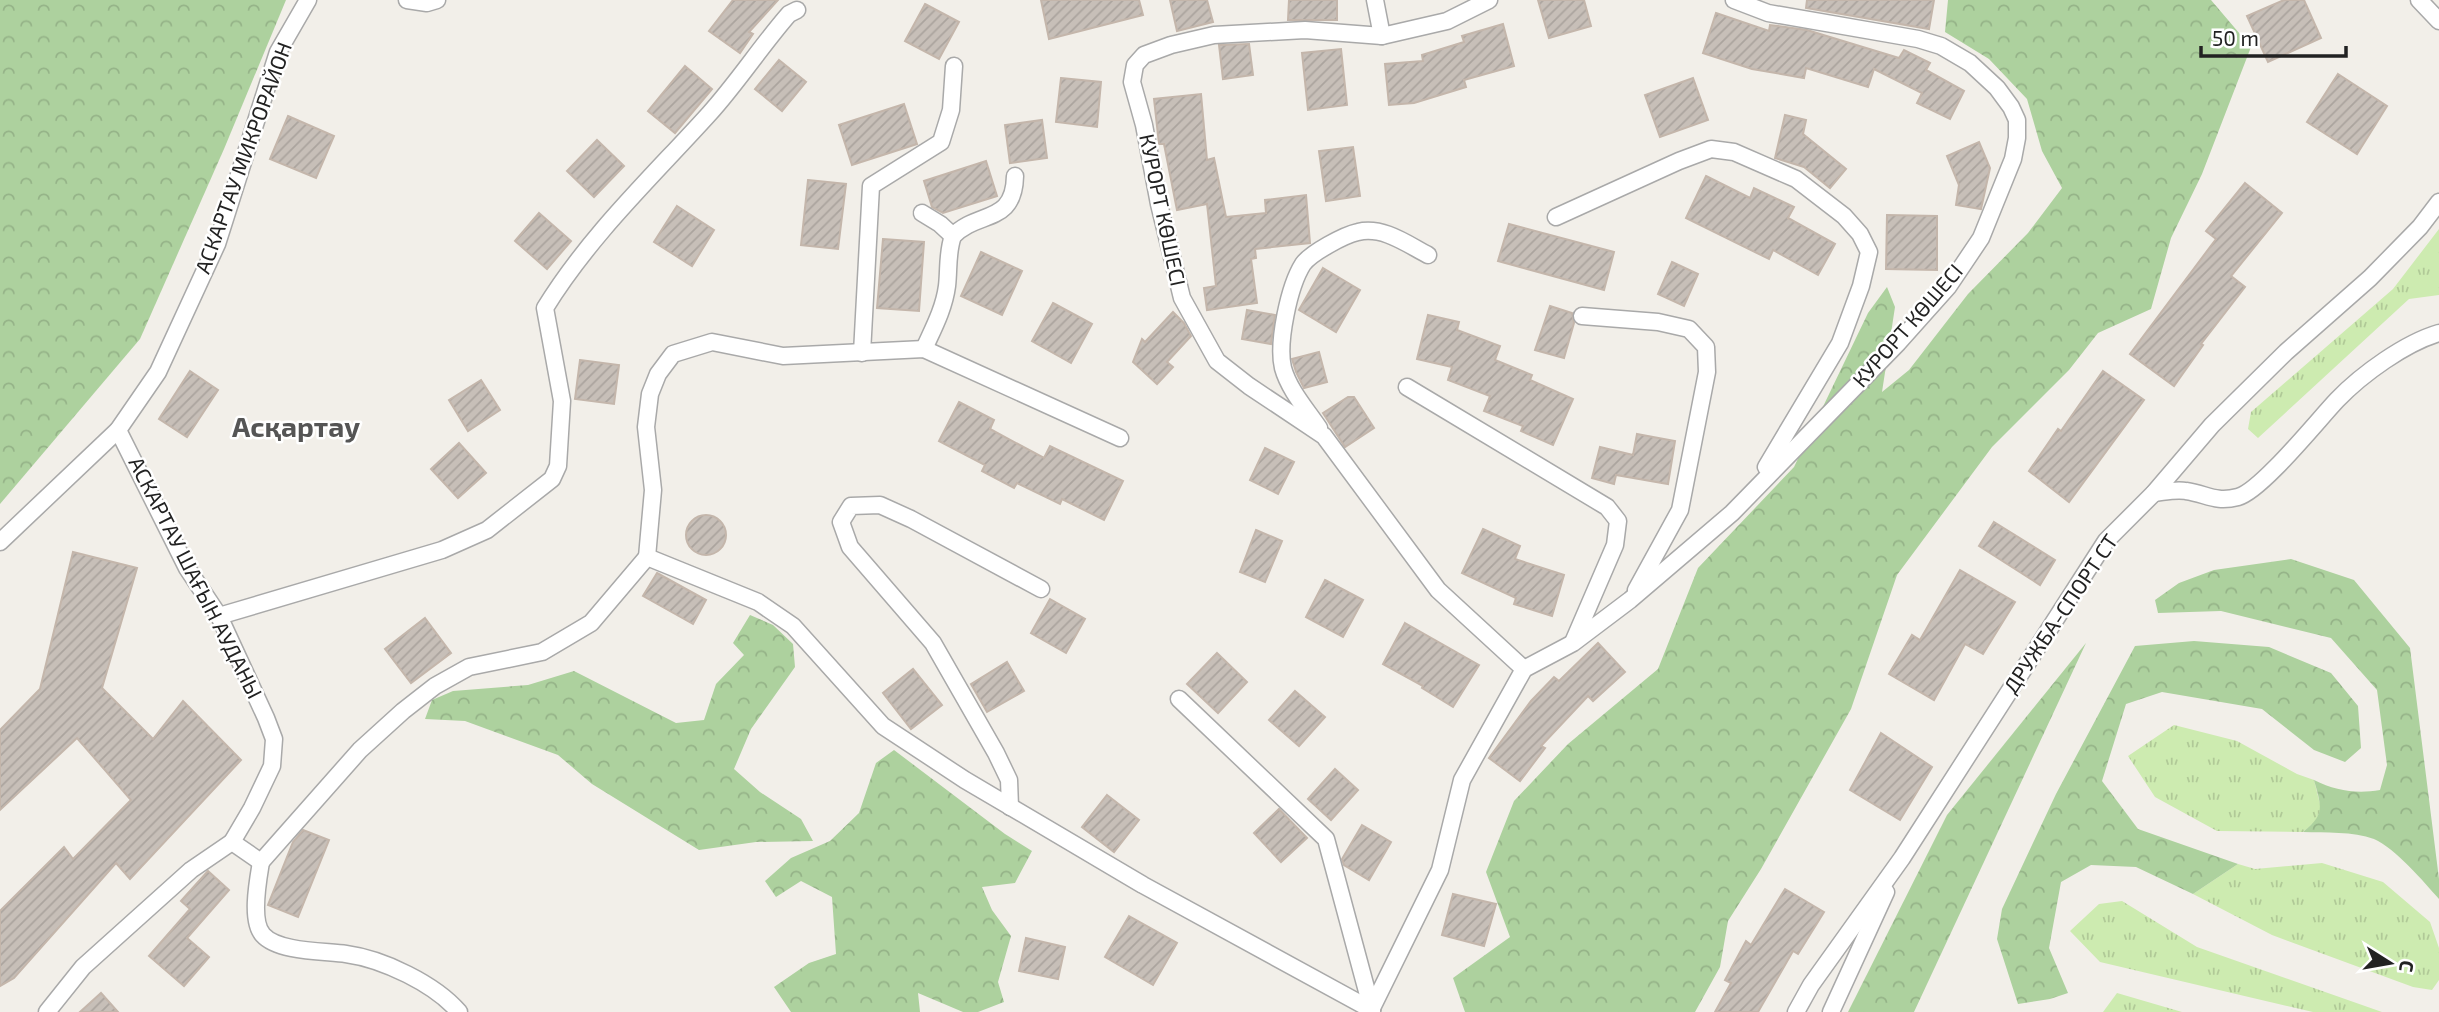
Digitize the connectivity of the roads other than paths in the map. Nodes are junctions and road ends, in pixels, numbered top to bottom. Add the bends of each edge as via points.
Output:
1 (308, 0) edge
2 (408, 0) edge
3 (437, 0) edge
4 (1375, 0) edge
5 (1489, 0) edge
6 (1734, 0) edge
7 (2419, 0) edge
8 (797, 10) dead end
9 (2439, 21) edge
10 (1382, 36) junction
11 (954, 66) dead end
12 (1015, 176) dead end
13 (2439, 202) edge
14 (922, 213) dead end
15 (1556, 217) dead end
16 (953, 236) junction
17 (1428, 255) dead end
18 (1582, 316) dead end
19 (2439, 333) edge
20 (924, 349) junction
21 (862, 353) junction
22 (1407, 387) dead end
23 (118, 430) junction
24 (1324, 436) junction
25 (1120, 438) dead end
26 (1752, 490) junction
27 (2154, 493) junction
28 (0, 542) edge
29 (647, 557) junction
30 (1041, 589) dead end
31 (1630, 600) junction
32 (219, 616) junction
33 (1573, 643) junction
34 (1524, 669) junction
35 (1179, 699) dead end
36 (1010, 807) junction
37 (232, 842) junction
38 (1902, 858) junction
39 (261, 862) junction
40 (1371, 1011) edge
41 (47, 1012) edge
42 (459, 1012) edge
43 (1796, 1012) edge
44 (1831, 1012) edge

1 - 23 street, АСКАРТАУ МИКРОРАЙОН via 278,52 217,244 158,372
2 - 3 street
4 - 10 street
5 - 10 street, КУРОРТ КӨШЕСІ via 1447,21
6 - 26 street, КУРОРТ КӨШЕСІ via 1768,13 1941,46 1997,88 2017,120 2013,159 1998,198 1981,238 1948,287
7 - 9 street
8 - 32 street via 789,13 711,112 629,198 564,277 545,308 562,401 558,466 552,479 487,530 442,551
10 - 24 street, КУРОРТ КӨШЕСІ via 1305,30 1213,35 1144,55 1135,65 1132,82 1182,299 1217,361
11 - 21 street via 951,110 941,142 870,186
12 - 16 street via 1010,203
13 - 27 street, ДРУЖБА-СПОРТ СТ via 2370,278 2212,425
14 - 16 street
15 - 26 street via 1711,149 1734,152 1796,179 1860,234 1869,252 1840,344
16 - 20 street via 947,288
17 - 24 street via 1386,233 1359,231 1304,262 1284,325 1283,367
18 - 31 street via 1689,329 1706,347 1707,372 1680,510
19 - 27 street via 2383,363 2340,397 2259,484 2241,497
20 - 21 street
20 - 25 street
21 - 29 street via 783,356 712,342 673,354 650,394 646,427 653,490
22 - 33 street via 1607,507 1618,521 1615,545
23 - 28 street, АСКАРТАУ МИКРОРАЙОН
23 - 32 street, АСКАРТАУ ШАҒЫН АУДАНЫ via 187,568
24 - 34 street, КУРОРТ КӨШЕСІ via 1438,590
26 - 31 street, КУРОРТ КӨШЕСІ via 1732,513
27 - 38 street, ДРУЖБА-СПОРТ СТ via 2106,541
29 - 36 street via 758,602 793,626 883,726
29 - 39 street via 591,623 542,652 469,667 403,711 360,750
30 - 36 street via 880,505 851,506 841,522 850,547 933,643 1009,780
31 - 33 street, КУРОРТ КӨШЕСІ
32 - 37 street, АСКАРТАУ ШАҒЫН АУДАНЫ via 274,739 272,766
33 - 34 street, КУРОРТ КӨШЕСІ
34 - 40 street via 1462,780 1440,870
35 - 40 street via 1326,839
36 - 40 street
37 - 39 street
37 - 41 street via 191,870 83,967
38 - 43 street, ДРУЖБА-СПОРТ СТ
38 - 44 street
39 - 42 street via 256,925 264,937 303,949 349,954 404,972

